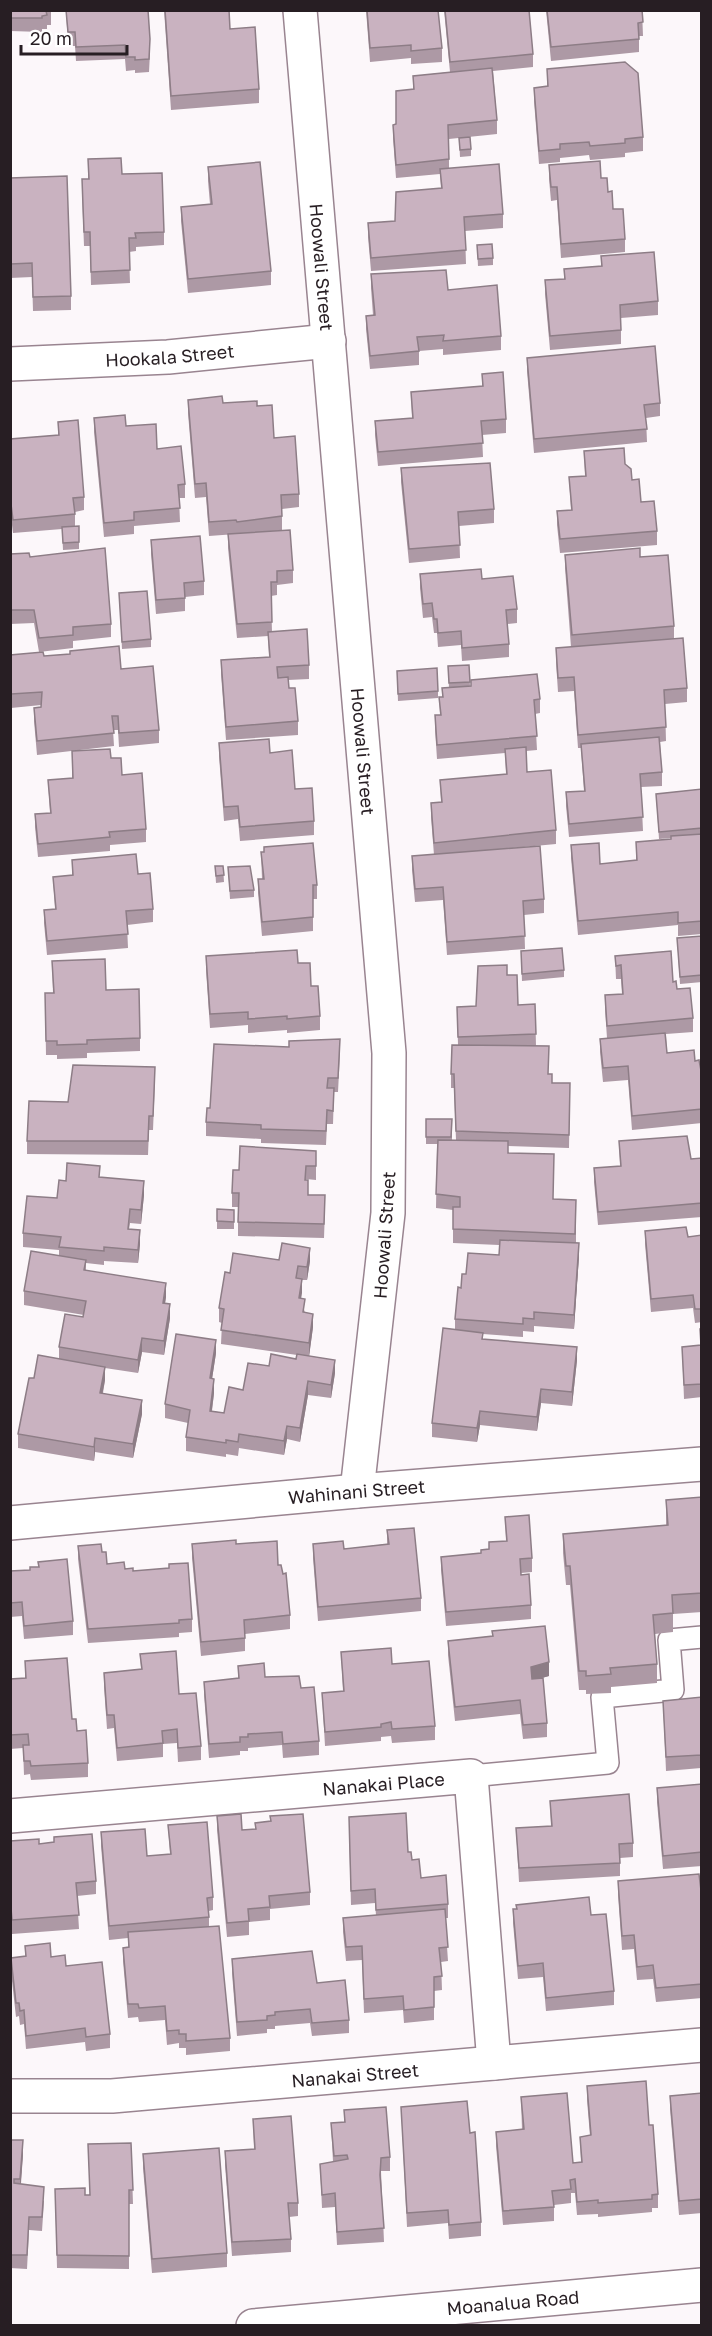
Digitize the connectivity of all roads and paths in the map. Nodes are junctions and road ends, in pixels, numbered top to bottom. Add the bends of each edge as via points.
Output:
1 (300, 10) edge
2 (329, 340) junction
3 (10, 364) edge
4 (702, 1464) edge
5 (357, 1491) junction
6 (10, 1523) edge
7 (702, 1637) edge
8 (471, 1776) junction
9 (10, 1816) edge
10 (702, 2046) edge
11 (494, 2063) junction
12 (10, 2096) edge
13 (702, 2285) edge
14 (253, 2325) edge

1 - 2 street, Hoowali Street
2 - 3 street, Hookala Street via 168,357
2 - 5 street, Hoowali Street via 389,1053 388,1213
4 - 5 street, Wahinani Street
5 - 6 street, Wahinani Street
7 - 8 lane via 669,1640 673,1690 602,1697 608,1763
8 - 9 street, Nanakai Place
8 - 11 street, Nanakai Place
10 - 11 street, Nanakai Street
11 - 12 street, Nanakai Street via 112,2096
13 - 14 street, Moanalua Road

